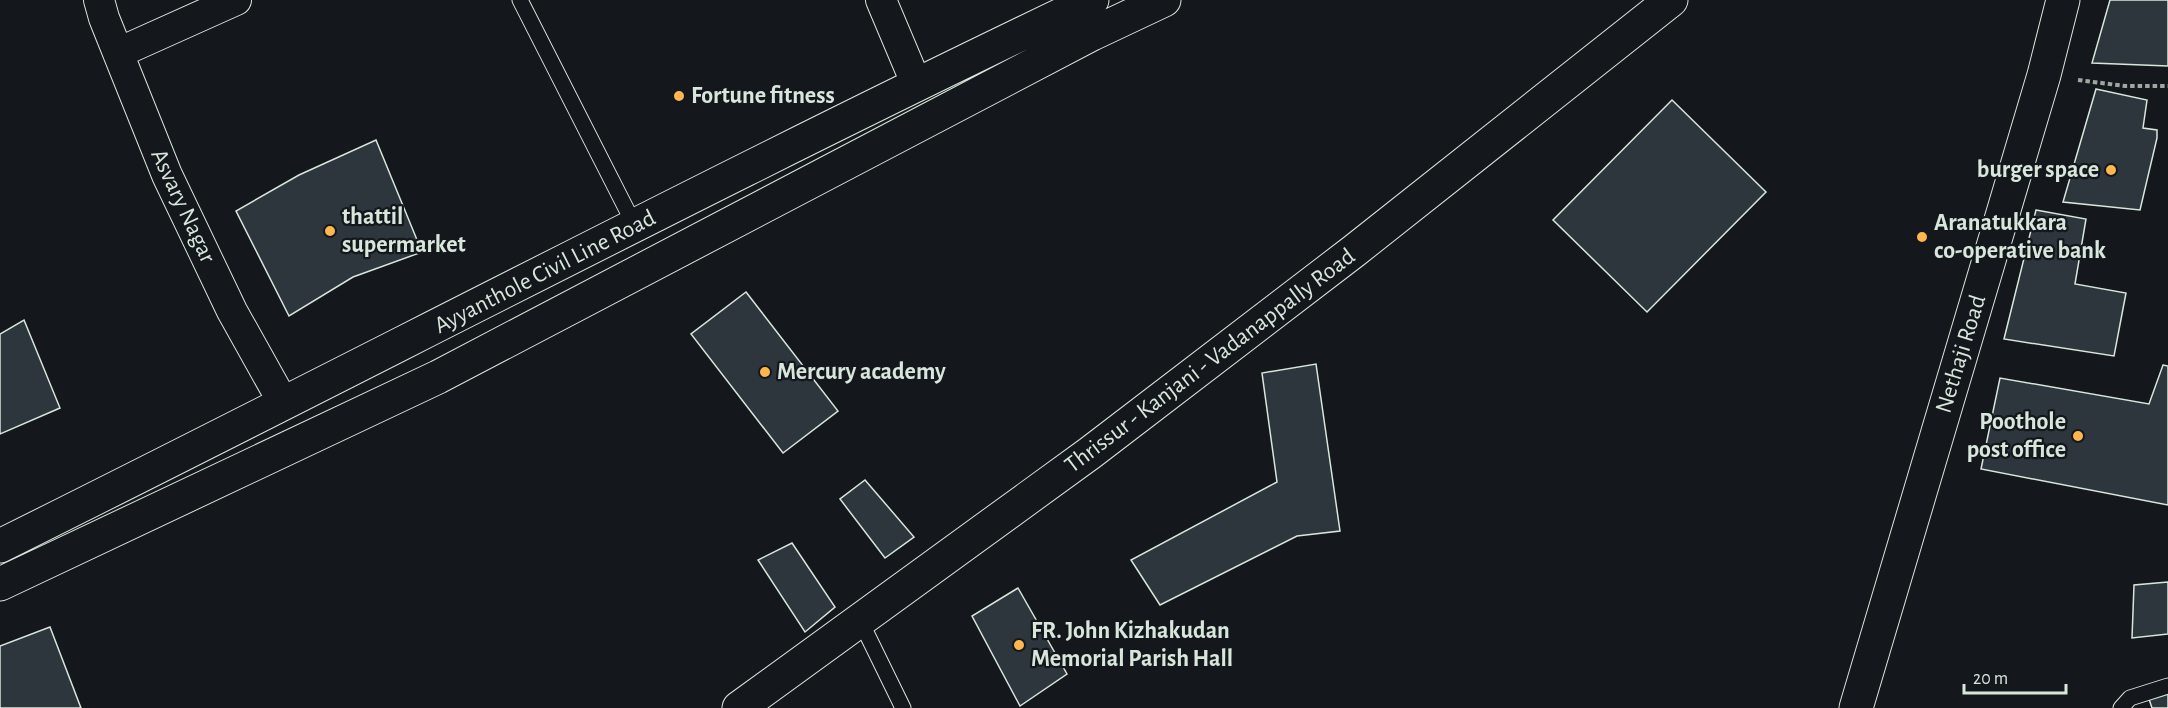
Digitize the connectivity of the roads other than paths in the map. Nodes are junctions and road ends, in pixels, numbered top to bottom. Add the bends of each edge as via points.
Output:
1 (99, 0) edge
2 (234, 0) edge
3 (520, 0) edge
4 (882, 0) edge
5 (1092, 0) edge
6 (1164, 0) edge
7 (1671, 0) edge
8 (2063, 0) edge
9 (1056, 8) edge
10 (118, 53) junction
11 (916, 83) junction
12 (635, 226) junction
13 (284, 404) junction
14 (0, 546) edge
15 (0, 584) edge
16 (860, 620) junction
17 (2168, 686) edge
18 (739, 708) edge
19 (903, 708) edge
20 (1856, 708) edge
21 (2121, 708) edge

1 - 10 street, Asvary Nagar
2 - 10 street
3 - 12 lane
4 - 11 street
5 - 9 main road, Ayyanthole Civil Line Road
6 - 15 main road via 1092,34 438,377
7 - 16 main road, Thrissur - Kanjani - Vadanappally Road via 1100,446
8 - 20 main road, Nethaji Road
9 - 11 main road, Ayyanthole Civil Line Road
10 - 13 street, Asvary Nagar via 172,186 232,311
11 - 12 main road, Ayyanthole Civil Line Road
12 - 13 main road, Ayyanthole Civil Line Road
13 - 14 main road, Ayyanthole Civil Line Road
16 - 18 main road, Thrissur - Kanjani - Vadanappally Road
16 - 19 lane
17 - 21 lane via 2130,698

